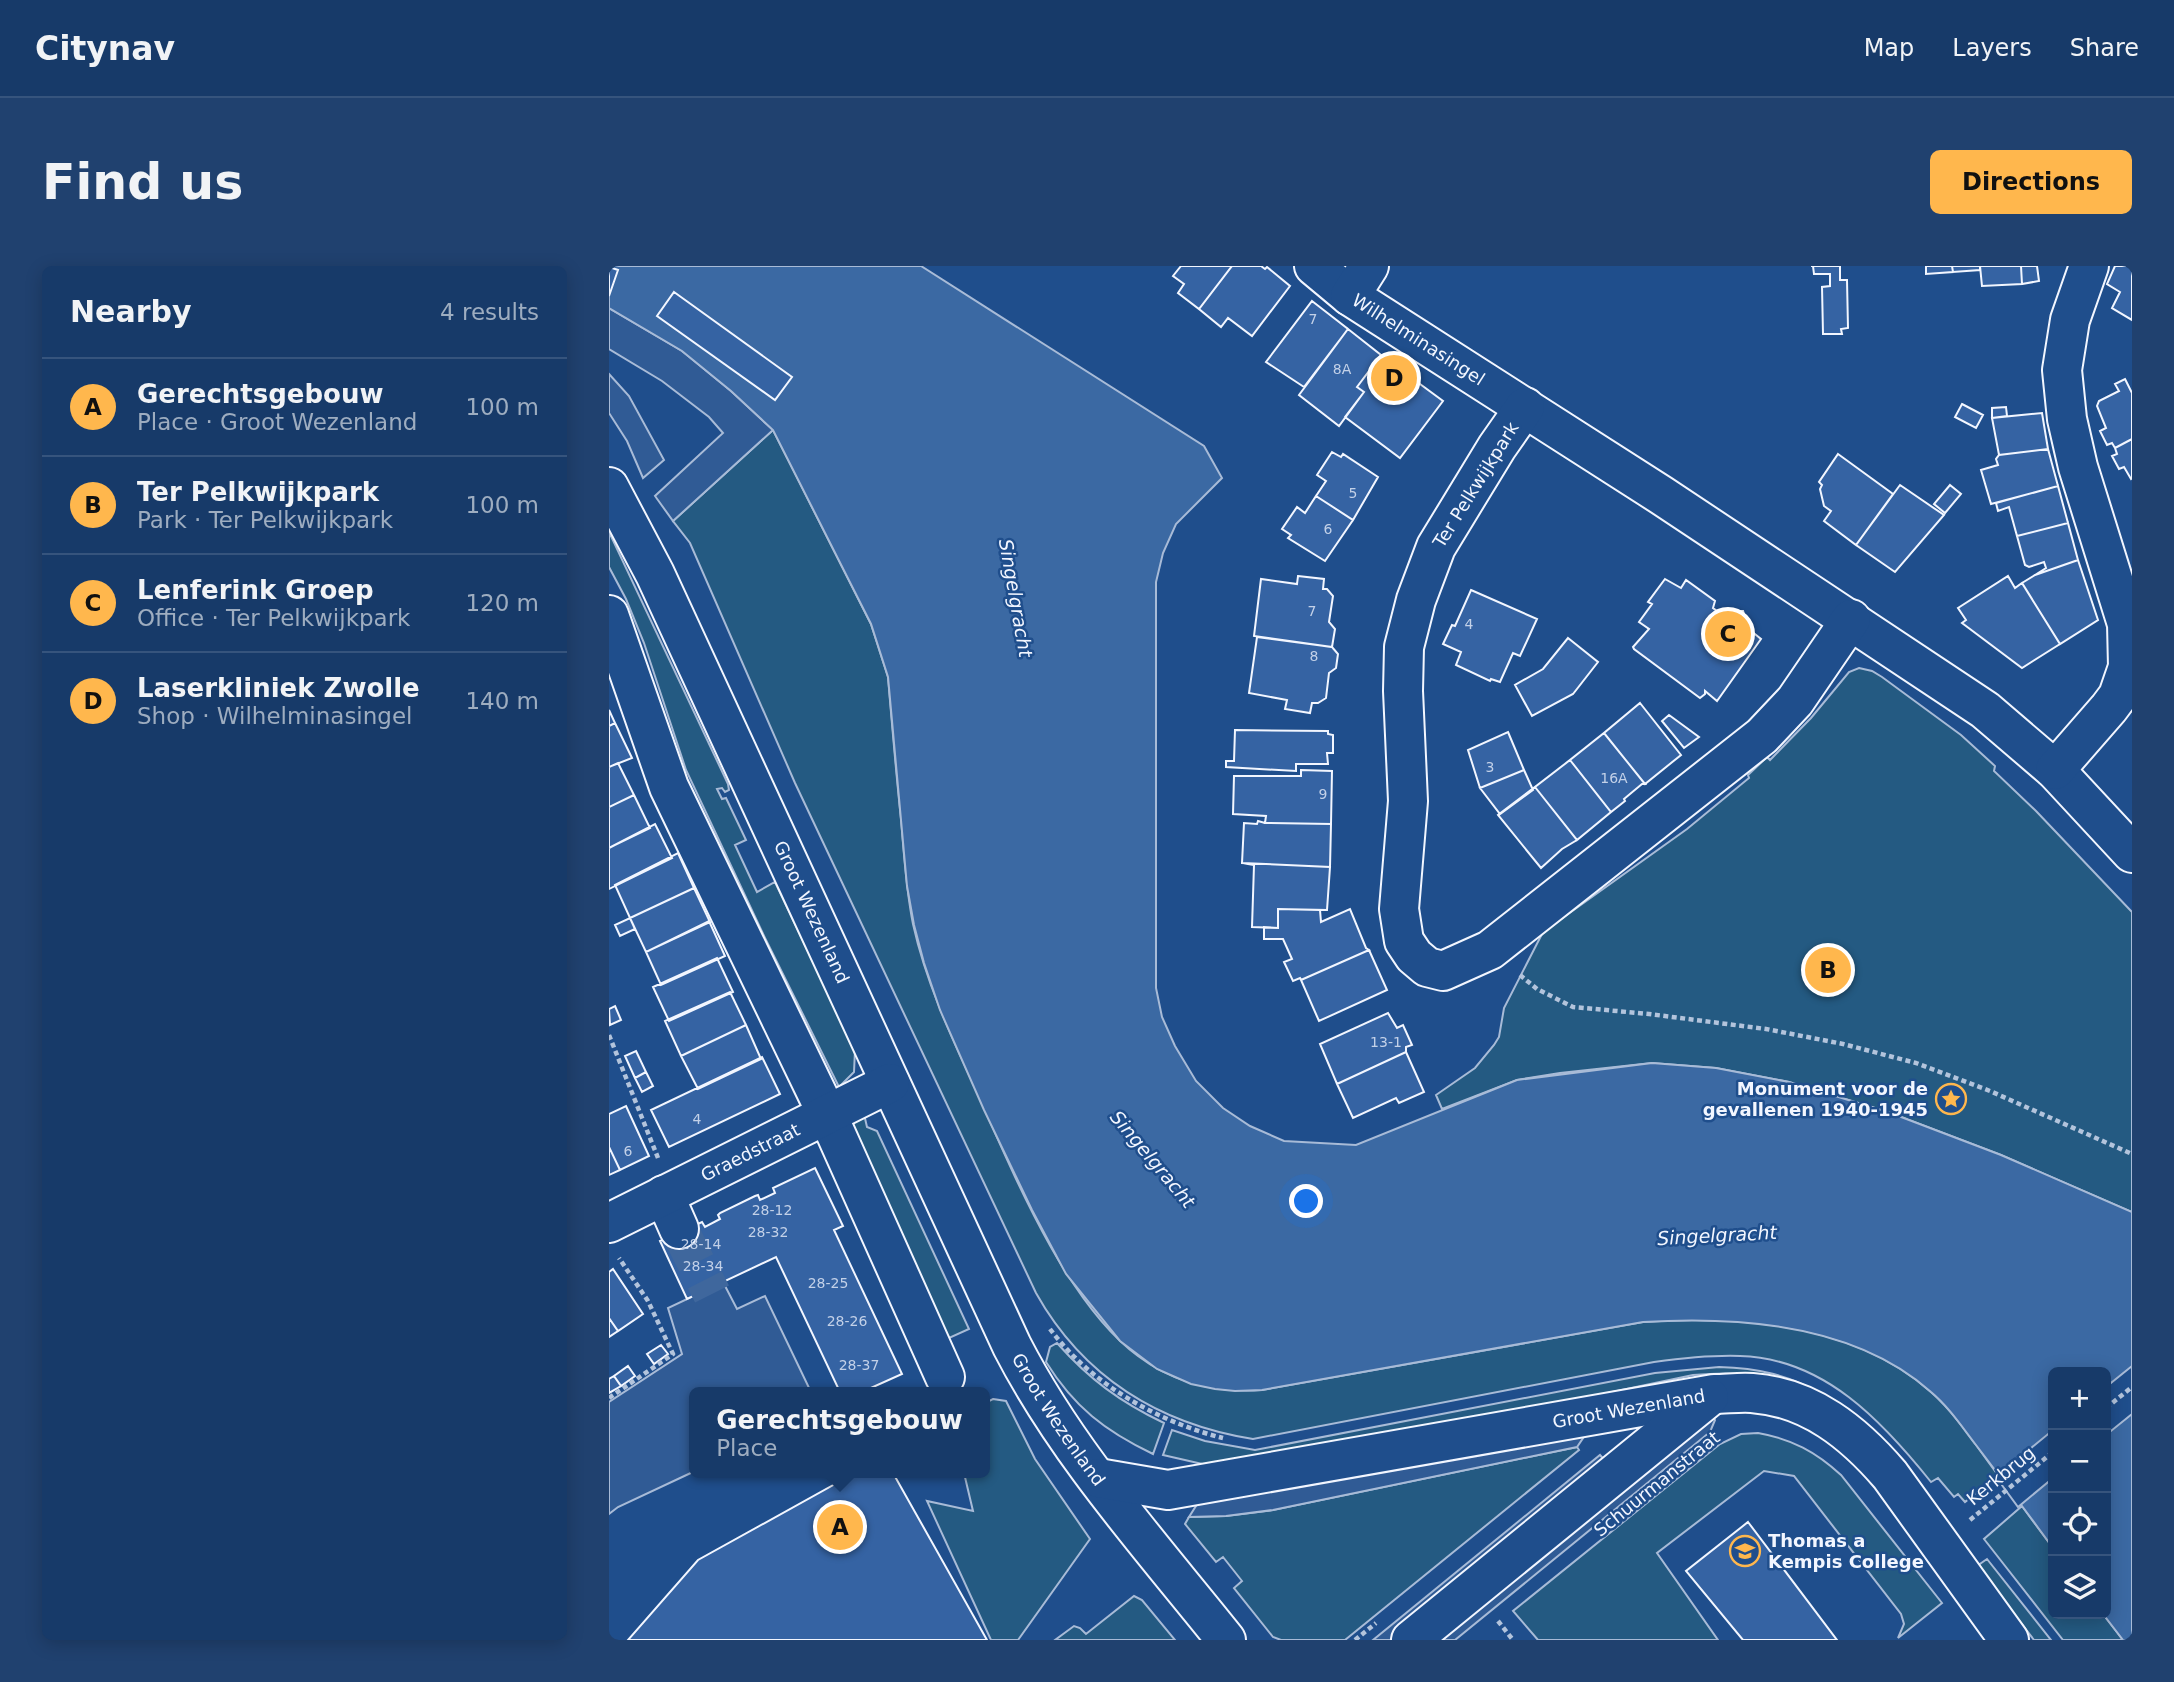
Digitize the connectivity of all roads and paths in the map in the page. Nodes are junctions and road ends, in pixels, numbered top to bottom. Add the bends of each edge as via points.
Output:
1 (1314, 266) edge
2 (2088, 266) edge
3 (1359, 281) edge
4 (1525, 407) junction
5 (609, 487) edge
6 (609, 615) edge
7 (1851, 620) junction
8 (2055, 770) junction
9 (2132, 853) edge
10 (1490, 950) junction
11 (609, 1035) edge
12 (890, 1083) junction
13 (827, 1114) junction
14 (2132, 1154) edge
15 (672, 1205) junction
16 (612, 1237) edge
17 (1046, 1322) dead end
18 (945, 1377) dead end
19 (2132, 1387) edge
20 (1714, 1394) junction
21 (609, 1398) edge
22 (2111, 1404) edge
23 (1233, 1440) dead end
24 (2048, 1456) edge
25 (1098, 1478) junction
26 (1968, 1522) dead end
27 (1495, 1617) dead end
28 (1992, 1634) edge
29 (1226, 1640) edge
30 (1411, 1640) edge
31 (1513, 1640) edge

1 - 3 street, Wilhelminasingel
2 - 8 street via 2070,320 2062,370 2067,419 2127,624 2129,667 2118,696
3 - 4 street, Wilhelminasingel
4 - 7 street, Ter Pelkwijkpark
4 - 10 street, Ter Pelkwijkpark via 1436,547 1403,647 1408,801 1399,909 1404,941 1414,957 1443,971
5 - 12 street, Groot Wezenland via 655,574
6 - 13 street via 669,787
7 - 8 street, Ter Pelkwijkpark via 1985,710
7 - 10 street, Ter Pelkwijkpark via 1795,701 1762,736
8 - 9 street, Ter Pelkwijkpark
10 - 14 path via 1537,989 1573,1007 1766,1029 1916,1063
11 - 15 path
12 - 13 street, Graedstraat
12 - 25 street, Groot Wezenland via 1023,1369
13 - 15 street, Graedstraat
13 - 18 street
15 - 16 street, Graedstraat
16 - 21 path via 673,1354
17 - 23 path via 1105,1383 1173,1422
19 - 22 path
20 - 25 street, Groot Wezenland via 1168,1490
20 - 28 street, Groot Wezenland via 1753,1393 1797,1402 1845,1428 1890,1475
20 - 30 street, Schuurmanstraat
24 - 26 path, Kerkbrug
25 - 29 street
27 - 31 path

